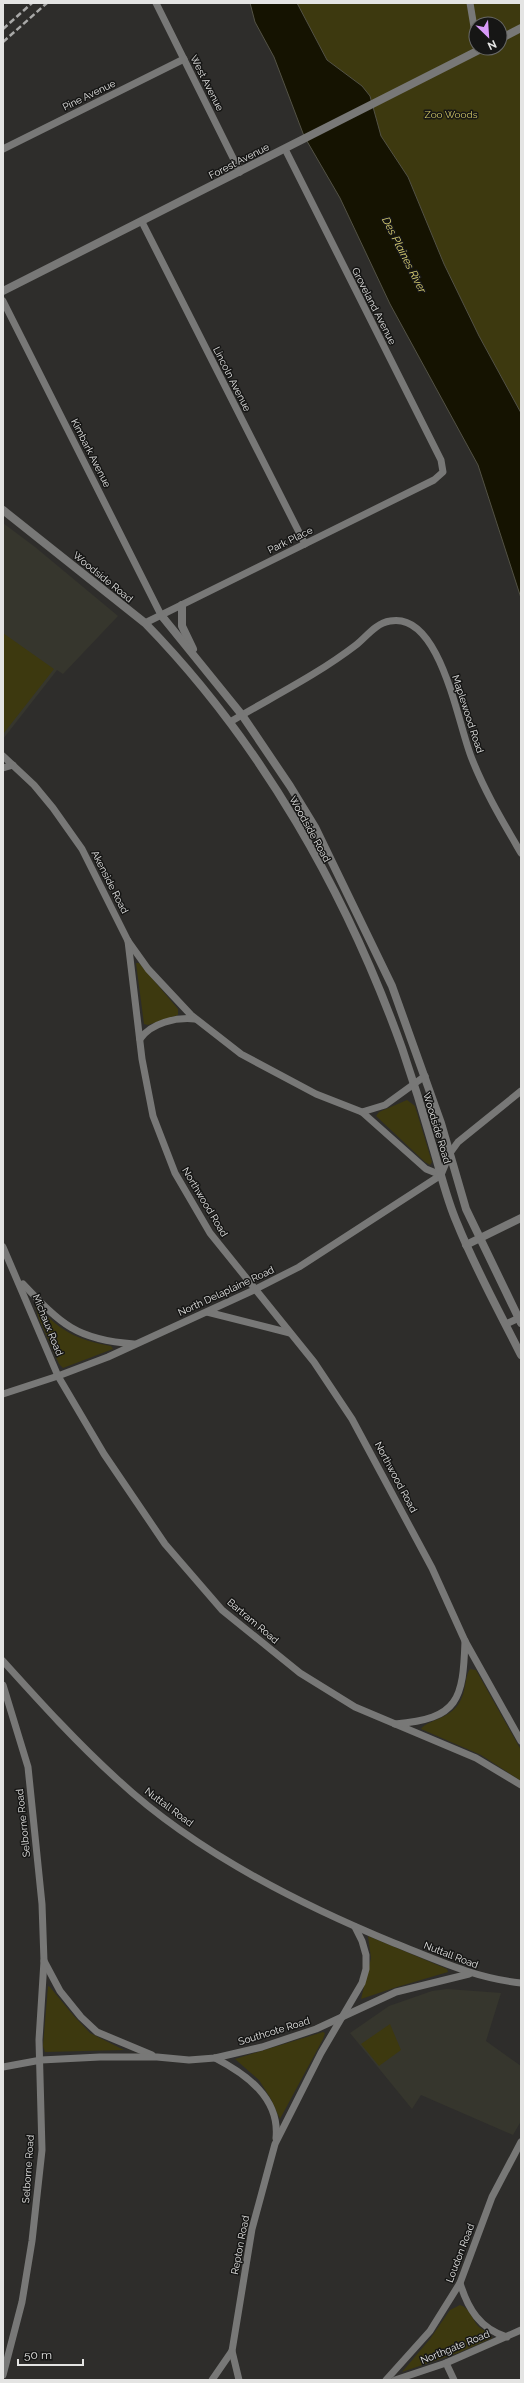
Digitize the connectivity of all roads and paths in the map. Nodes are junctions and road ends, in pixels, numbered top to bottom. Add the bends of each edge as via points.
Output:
1 (156, 3) edge
2 (470, 3) edge
3 (472, 16) edge
4 (521, 28) edge
5 (508, 35) edge
6 (468, 55) edge
7 (184, 59) junction
8 (3, 149) edge
9 (285, 149) junction
10 (240, 172) junction
11 (142, 222) junction
12 (3, 291) edge
13 (3, 301) edge
14 (443, 472) joint
15 (3, 510) edge
16 (305, 544) junction
17 (182, 605) junction
18 (161, 615) junction
19 (145, 623) junction
20 (198, 661) junction
21 (242, 715) junction
22 (230, 722) junction
23 (3, 756) edge
24 (13, 765) junction
25 (3, 768) edge
26 (521, 852) edge
27 (128, 941) junction
28 (195, 1019) junction
29 (140, 1039) junction
30 (425, 1076) junction
31 (414, 1085) junction
32 (521, 1090) edge
33 (362, 1112) junction
34 (450, 1153) junction
35 (441, 1175) junction
36 (521, 1218) edge
37 (479, 1238) junction
38 (466, 1245) junction
39 (3, 1246) edge
40 (20, 1281) junction
41 (254, 1290) junction
42 (207, 1312) junction
43 (520, 1319) edge
44 (506, 1324) junction
45 (291, 1333) junction
46 (136, 1344) junction
47 (521, 1355) edge
48 (58, 1376) junction
49 (3, 1394) edge
50 (465, 1641) junction
51 (3, 1661) edge
52 (3, 1685) edge
53 (392, 1724) junction
54 (521, 1741) edge
55 (521, 1785) edge
56 (355, 1927) junction
57 (44, 1961) junction
58 (470, 1974) junction
59 (521, 1983) edge
60 (341, 2019) junction
61 (157, 2057) junction
62 (215, 2058) junction
63 (41, 2060) junction
64 (3, 2067) edge
65 (521, 2142) edge
66 (275, 2144) junction
67 (460, 2283) junction
68 (521, 2330) edge
69 (507, 2337) junction
70 (232, 2351) junction
71 (446, 2363) junction
72 (3, 2375) edge
73 (212, 2380) edge
74 (239, 2380) edge
75 (386, 2380) edge
76 (395, 2380) edge
77 (454, 2380) edge

1 - 7 street, West Avenue
2 - 3 street
4 - 5 street
6 - 9 street, Forest Avenue
7 - 8 street, Pine Avenue
7 - 10 street, West Avenue
9 - 10 street, Forest Avenue
9 - 14 street, Groveland Avenue via 441,460
10 - 11 street, Forest Avenue
11 - 12 street, Forest Avenue
11 - 16 street, Lincoln Avenue
13 - 18 street, Kimbark Avenue
14 - 16 street, Park Place via 438,478
15 - 19 street, Woodside Road
16 - 17 street, Park Place
17 - 18 street, Park Place
17 - 20 street via 182,626
18 - 19 street, Park Place
18 - 20 street, Woodside Road
19 - 22 street, Woodside Road
20 - 21 street, Woodside Road
21 - 22 street, Maplewood Road
21 - 26 street, Maplewood Road via 339,658 382,624 400,621 412,624 436,652 451,689 472,761
21 - 30 street, Woodside Road via 315,827 380,959 410,1031
22 - 31 street, Woodside Road via 279,792 317,861 376,984
23 - 24 street, Akenside Road
24 - 25 street
24 - 27 street, Akenside Road via 53,808 82,849
27 - 28 street, Akenside Road via 148,969
27 - 29 street, Northwood Road
28 - 29 street via 167,1022 150,1030
28 - 33 street, Akenside Road via 240,1054 316,1094
29 - 41 street, Northwood Road via 153,1116 175,1173 210,1233
30 - 31 street
30 - 34 street, Woodside Road
31 - 33 street via 385,1106
31 - 35 street, Woodside Road
32 - 34 street via 458,1142
33 - 35 street, Akenside Road via 426,1169
34 - 35 street
34 - 37 street, Woodside Road via 460,1192
35 - 38 street, Woodside Road
35 - 41 street, North Delaplaine Road via 299,1267
36 - 37 street
37 - 38 street
37 - 43 street, Woodside Road
38 - 44 street, Woodside Road
39 - 40 street, Michaux Road
40 - 46 street, Michaux Road via 59,1321 73,1331 101,1340
40 - 48 street, Michaux Road
41 - 42 street, North Delaplaine Road
41 - 45 street, Northwood Road
42 - 45 street
42 - 46 street, North Delaplaine Road
43 - 44 street
44 - 47 street, Woodside Road
45 - 50 street, Northwood Road via 314,1362 372,1454 432,1568
46 - 48 street, North Delaplaine Road
48 - 49 street, North Delaplaine Road
48 - 53 street, Bartram Road via 139,1508 165,1544 222,1610 300,1673 355,1707
50 - 53 street, Northwood Road via 461,1686 452,1704 442,1713 429,1719
50 - 54 street, Northwood Road
51 - 56 street, Nuttall Road via 118,1781 163,1816 246,1872
52 - 57 street, Selborne Road via 28,1767 42,1904
53 - 55 street, Bartram Road via 476,1758
56 - 58 street, Nuttall Road
56 - 60 street via 365,1948 366,1969 362,1983
57 - 61 street, Selborne Road via 60,1991 97,2032
57 - 63 street, Selborne Road via 39,2040
58 - 59 street, Nuttall Road
58 - 60 street, Southcote Road via 396,1992
60 - 62 street, Southcote Road via 262,2048
60 - 66 street, Repton Road via 302,2088
61 - 62 street, Southcote Road via 189,2060
61 - 63 street, Southcote Road
62 - 66 street, Repton Road via 239,2071 262,2092 276,2124
63 - 64 street, Southcote Road
63 - 72 street, Selborne Road via 42,2150 32,2241 22,2302
65 - 67 street, Loudon Road via 492,2197
66 - 70 street, Repton Road via 252,2229
67 - 69 street via 470,2309 477,2319 487,2329
67 - 75 street, Loudon Road via 430,2331
68 - 69 street, Northgate Road
69 - 71 street, Northgate Road
70 - 73 street, Repton Road
70 - 74 street, Repton Road
71 - 76 street, Northgate Road
71 - 77 street

